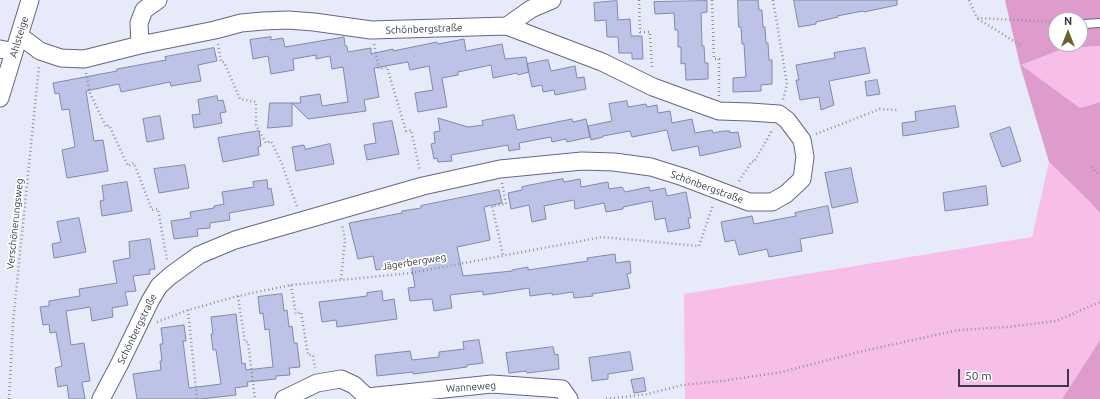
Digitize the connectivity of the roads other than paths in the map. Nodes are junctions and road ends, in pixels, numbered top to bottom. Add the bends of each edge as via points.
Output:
1 (30, 0) edge
2 (158, 0) edge
3 (552, 0) edge
4 (1088, 24) edge
5 (1100, 24) edge
6 (507, 26) junction
7 (140, 44) junction
8 (11, 46) edge
9 (0, 98) edge
10 (368, 398) edge
11 (101, 399) edge
12 (284, 399) edge
13 (569, 399) edge

1 - 8 street, Ahlsteige
2 - 7 street via 144,10 140,23
3 - 6 street via 530,8
4 - 5 lane
6 - 7 street, Schönbergstraße via 371,30 288,20 241,23
6 - 11 street, Schönbergstraße via 602,62 653,87 719,111 779,114 787,120 802,140 805,157 802,178 786,194 772,202 749,202 651,167 582,160 545,163 500,169 424,186 235,240 199,255 159,286
7 - 8 street, Schönbergstraße via 84,59 61,58
8 - 9 street, Ahlsteige
10 - 12 street via 354,385 341,379 317,383
10 - 13 street, Wanneweg via 492,384 562,389

